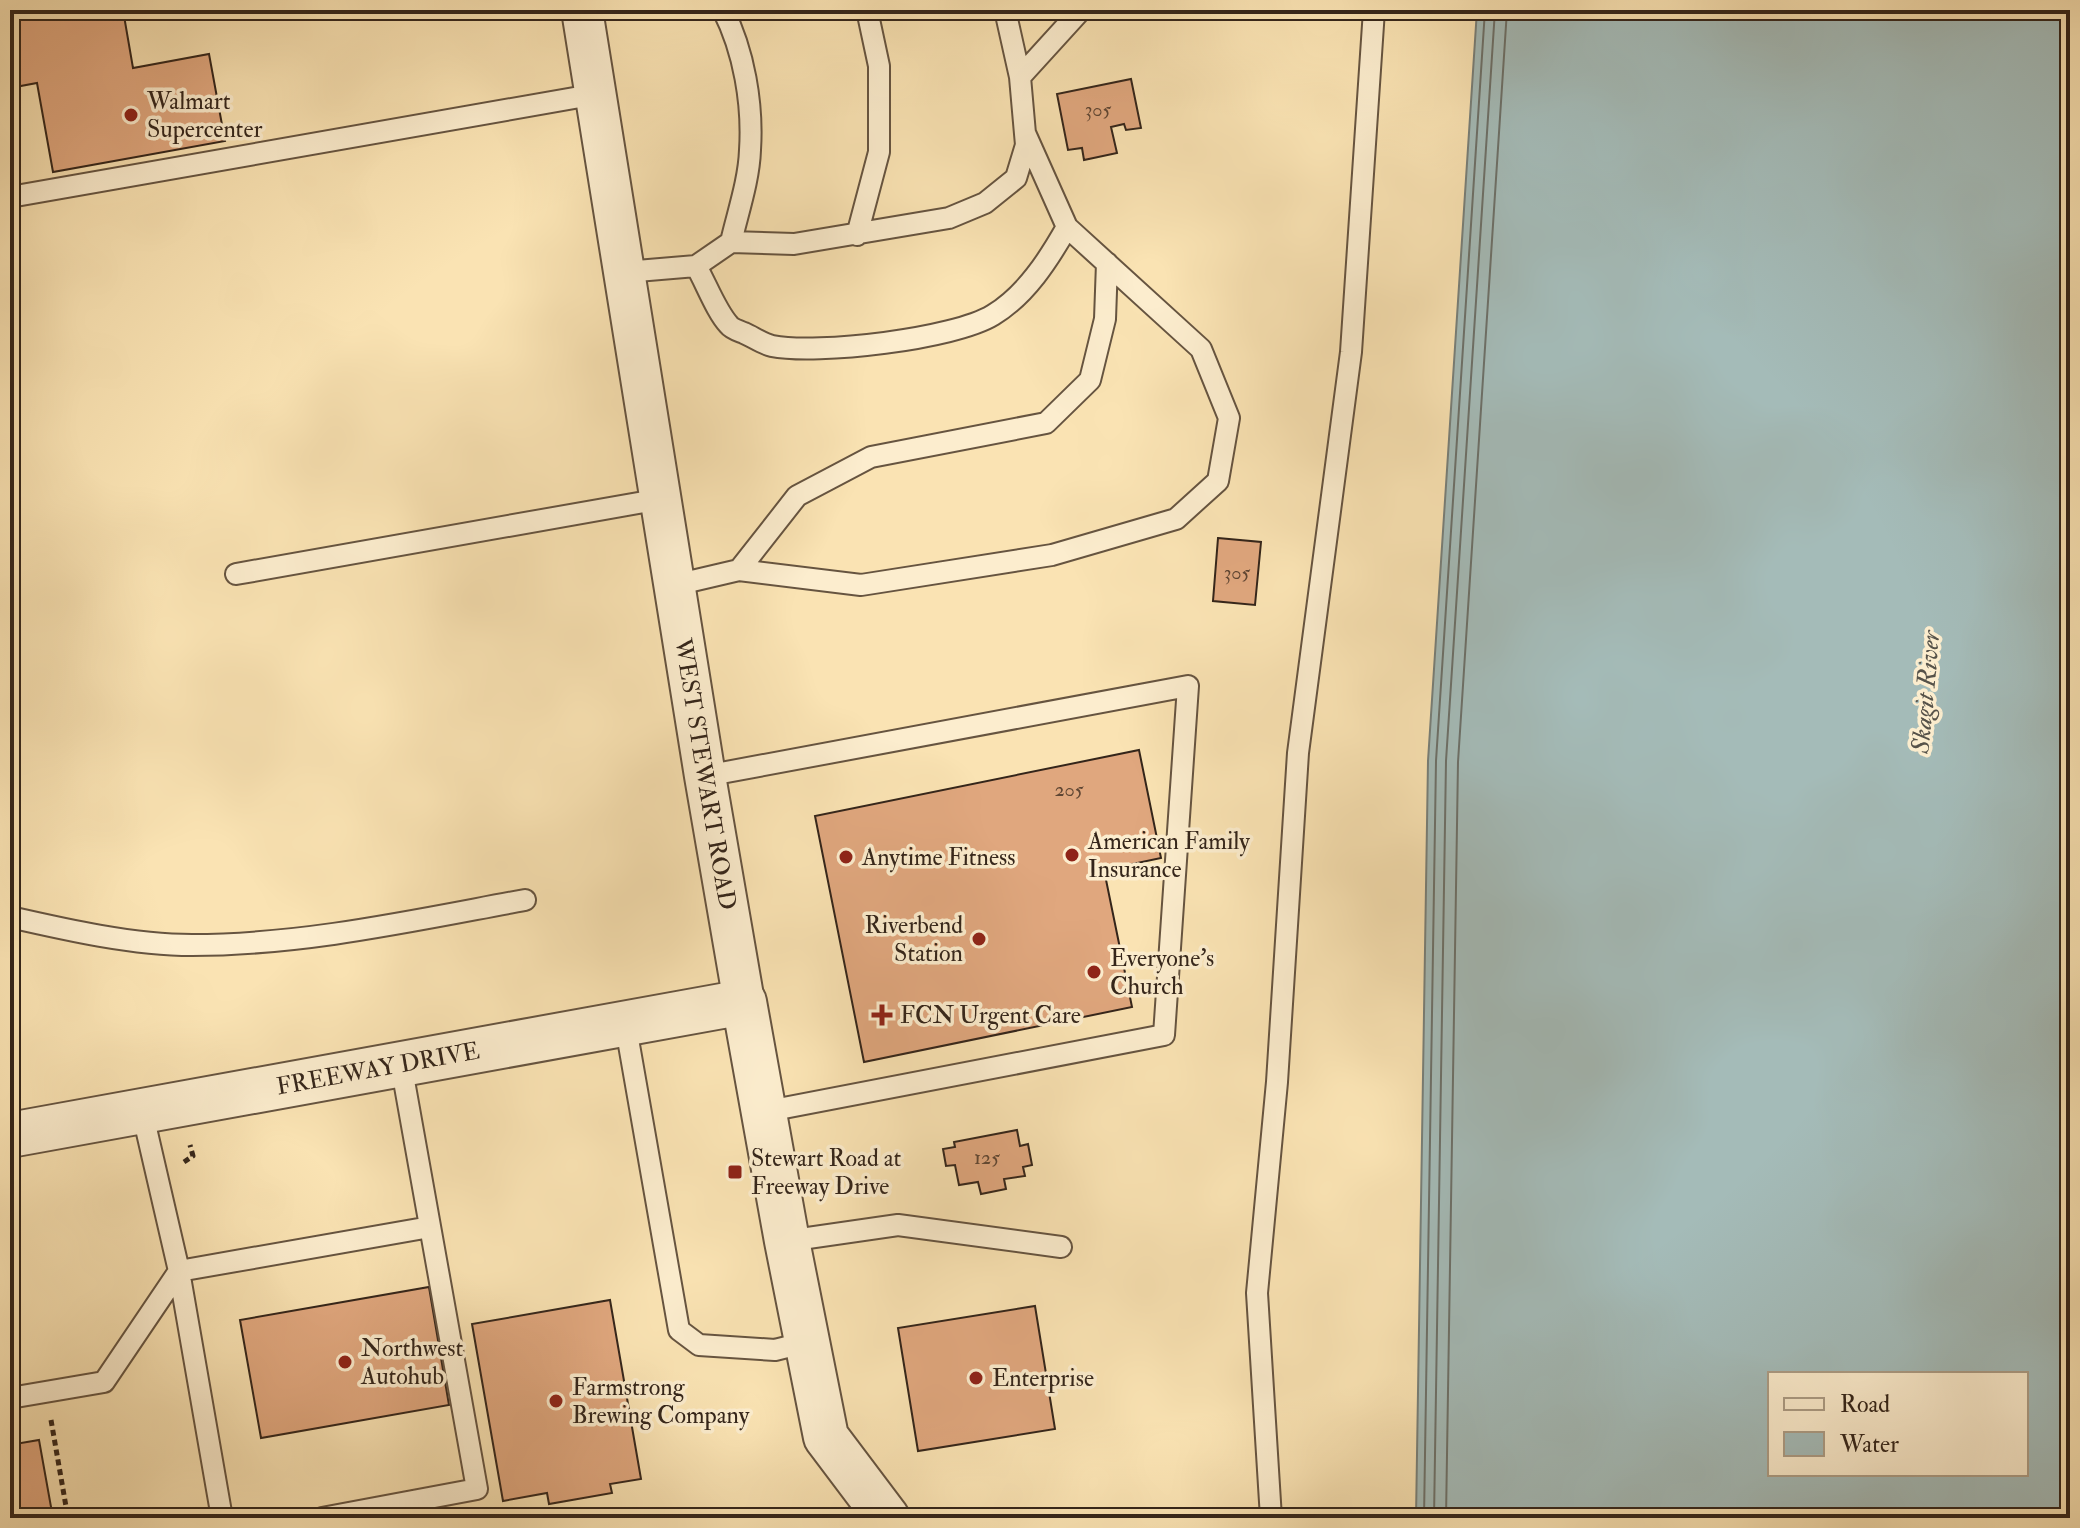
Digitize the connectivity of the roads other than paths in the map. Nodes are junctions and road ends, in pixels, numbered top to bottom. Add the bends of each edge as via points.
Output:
1 (582, 10) edge
2 (723, 10) edge
3 (867, 10) edge
4 (1005, 10) edge
5 (1081, 10) edge
6 (1374, 10) edge
7 (1020, 77) junction
8 (597, 94) junction
9 (1025, 133) junction
10 (10, 197) edge
11 (1067, 227) junction
12 (857, 235) junction
13 (731, 242) junction
14 (1107, 263) junction
15 (696, 266) junction
16 (625, 272) junction
17 (661, 499) junction
18 (739, 570) junction
19 (236, 574) dead end
20 (675, 585) junction
21 (705, 776) junction
22 (525, 900) dead end
23 (10, 917) edge
24 (744, 1002) junction
25 (625, 1022) junction
26 (401, 1064) junction
27 (142, 1111) junction
28 (763, 1112) junction
29 (10, 1135) edge
30 (430, 1227) junction
31 (787, 1241) junction
32 (1061, 1247) dead end
33 (179, 1271) junction
34 (807, 1342) junction
35 (10, 1398) edge
36 (222, 1518) edge
37 (322, 1518) edge
38 (887, 1518) edge
39 (1271, 1518) edge

1 - 8 street, WEST STEWART ROAD
2 - 13 lane via 735,33 747,93 750,151
3 - 12 lane via 879,66 879,152
4 - 7 lane
5 - 7 lane
6 - 39 lane via 1351,352 1298,753 1257,1293
7 - 9 lane
8 - 10 lane
8 - 16 street, WEST STEWART ROAD
9 - 11 lane
9 - 12 lane via 1016,178 985,203 949,218
11 - 14 lane
11 - 15 lane via 1024,288 993,315 911,339 860,345 771,346 729,326
12 - 13 lane via 794,244
13 - 15 lane
14 - 18 lane via 1105,319 1090,380 1046,423 871,457 797,496
14 - 18 lane via 1201,349 1229,418 1218,481 1176,519 1052,555 861,585
15 - 16 lane
16 - 17 street, WEST STEWART ROAD
17 - 19 lane
17 - 20 street, WEST STEWART ROAD
18 - 20 lane
20 - 21 street, WEST STEWART ROAD
21 - 24 street, WEST STEWART ROAD
21 - 28 lane via 1188,686 1164,1035
22 - 23 lane via 301,938 190,945 82,933
24 - 25 street, FREEWAY DRIVE
24 - 28 street, WEST STEWART ROAD
25 - 26 street, FREEWAY DRIVE
25 - 34 lane via 679,1330 699,1345 775,1350
26 - 27 street, FREEWAY DRIVE
26 - 30 lane
27 - 29 street, FREEWAY DRIVE
27 - 33 lane
28 - 31 street, WEST STEWART ROAD
30 - 33 lane
30 - 37 lane via 477,1489
31 - 32 lane via 898,1225
31 - 34 street, WEST STEWART ROAD
33 - 35 lane via 104,1382
33 - 36 lane
34 - 38 street, WEST STEWART ROAD via 826,1437

